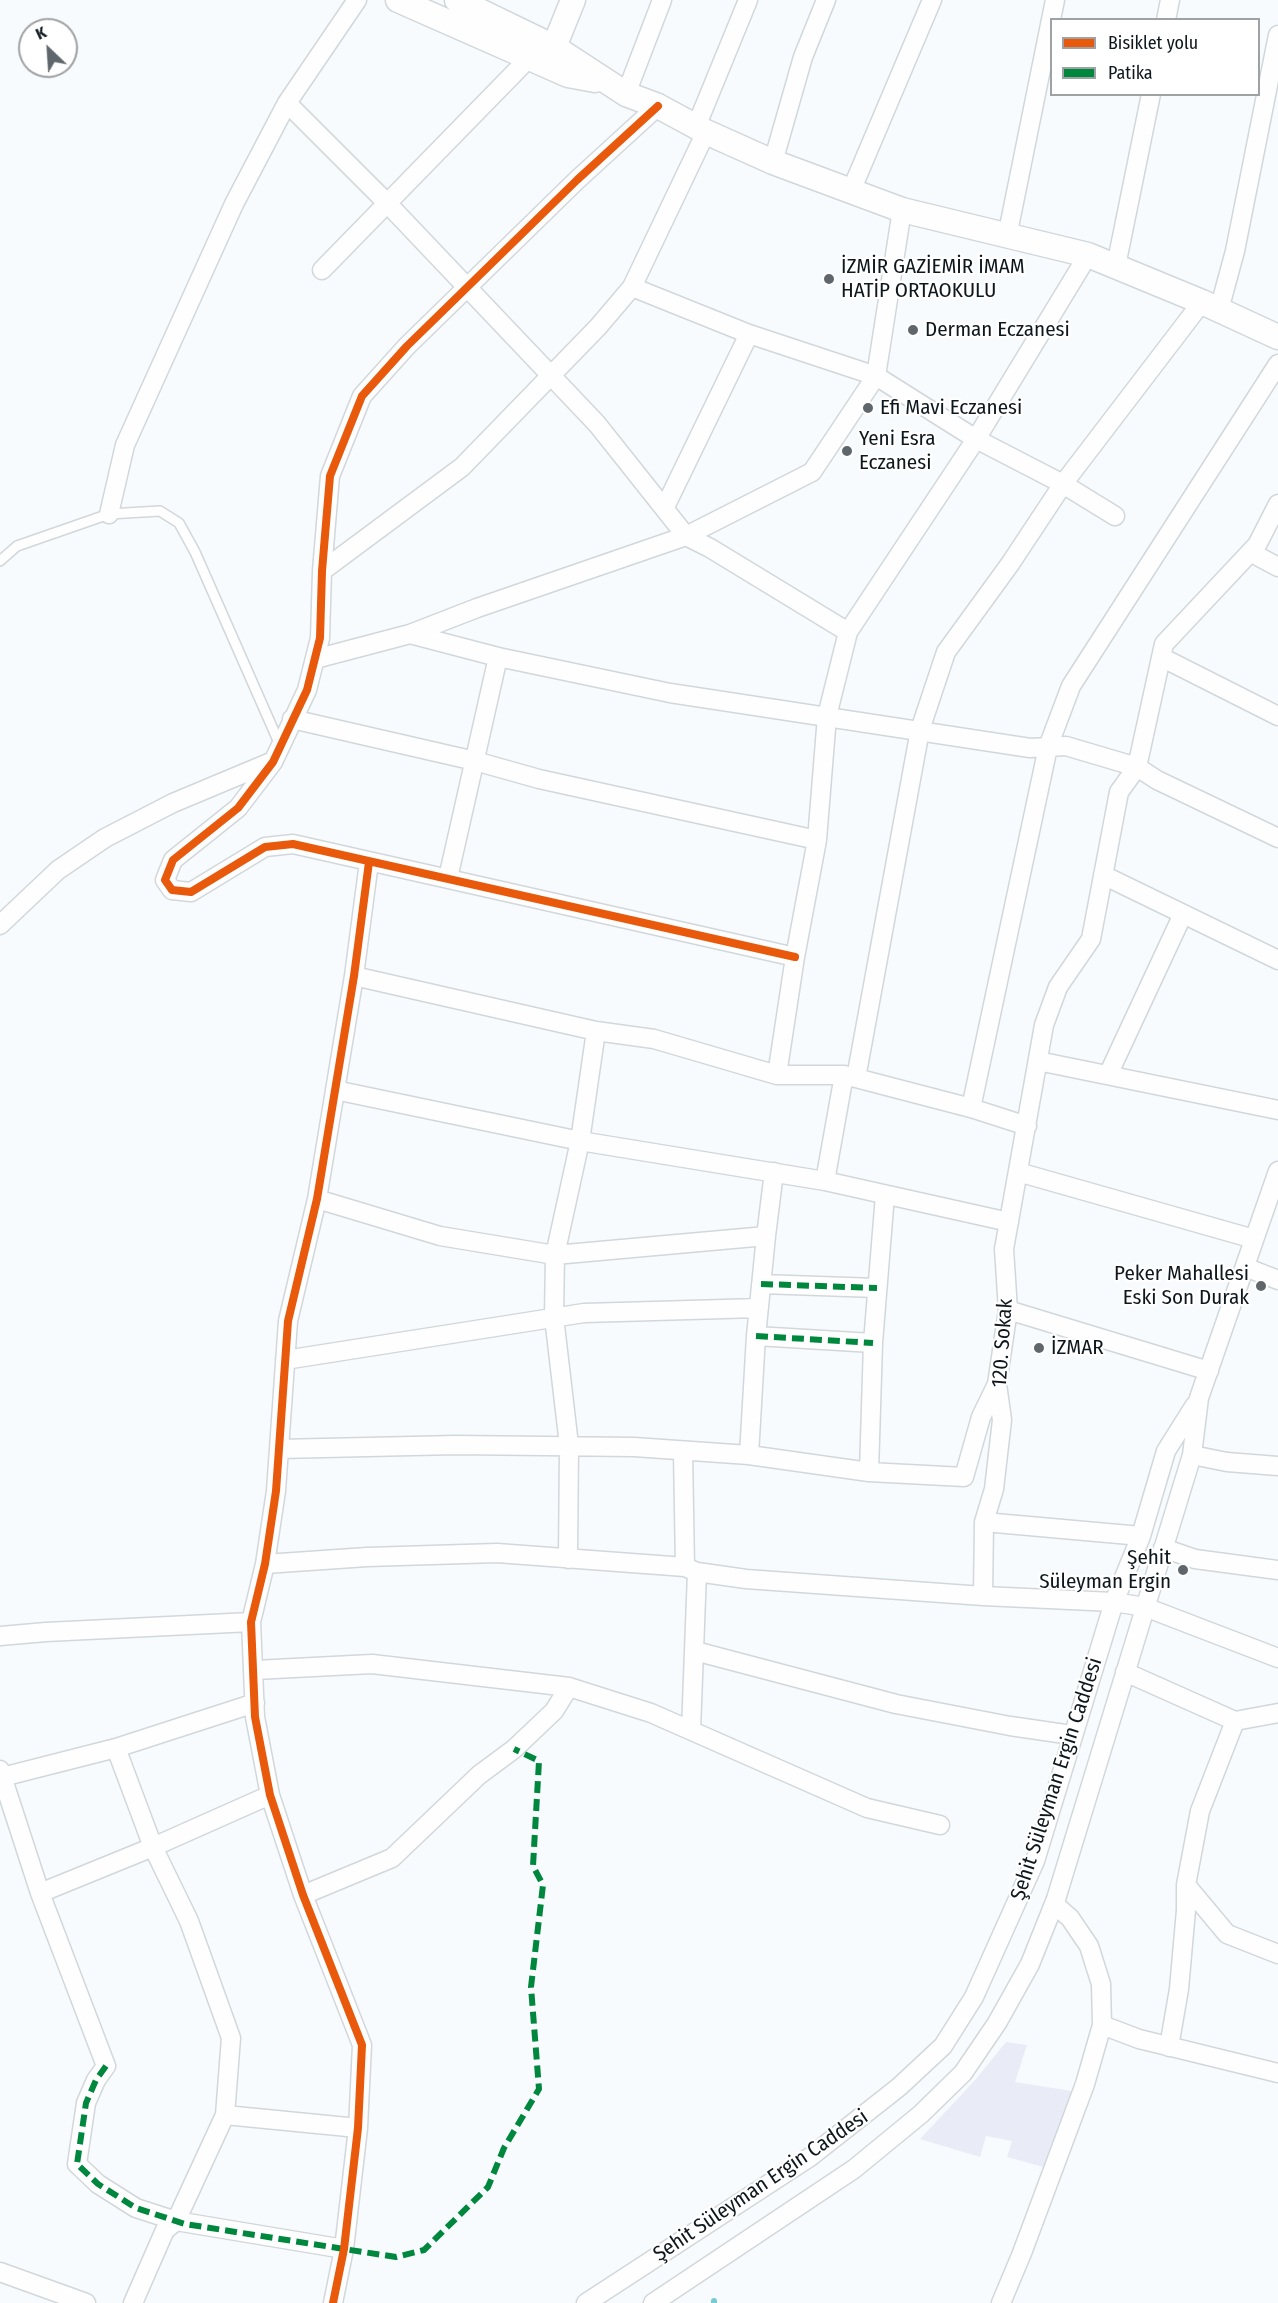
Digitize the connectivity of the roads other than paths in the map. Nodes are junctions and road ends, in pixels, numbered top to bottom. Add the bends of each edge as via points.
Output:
1 (357, 0) edge
2 (398, 0) edge
3 (457, 0) edge
4 (573, 0) edge
5 (662, 0) edge
6 (748, 0) edge
7 (826, 0) edge
8 (932, 0) edge
9 (1055, 0) edge
10 (1170, 0) edge
11 (494, 9) edge
12 (1051, 18) edge
13 (1166, 18) edge
14 (1050, 25) edge
15 (1278, 35) edge
16 (554, 47) junction
17 (529, 58) junction
18 (605, 81) junction
19 (626, 94) junction
20 (1151, 96) edge
21 (287, 103) junction
22 (658, 106) junction
23 (701, 130) junction
24 (773, 162) junction
25 (851, 191) junction
26 (387, 203) junction
27 (902, 210) junction
28 (1007, 237) junction
29 (1088, 255) junction
30 (1116, 266) junction
31 (322, 270) dead end
32 (632, 286) junction
33 (467, 287) junction
34 (1210, 306) junction
35 (749, 334) junction
36 (1278, 337) edge
37 (1278, 364) edge
38 (553, 376) junction
39 (876, 376) junction
40 (976, 439) junction
41 (1063, 484) junction
42 (1278, 504) edge
43 (664, 507) junction
44 (109, 514) junction
45 (1115, 516) dead end
46 (686, 536) junction
47 (1250, 552) junction
48 (0, 561) edge
49 (1278, 567) edge
50 (322, 572) junction
51 (848, 632) junction
52 (410, 634) junction
53 (498, 657) junction
54 (1161, 657) junction
55 (315, 659) junction
56 (827, 716) junction
57 (1278, 716) edge
58 (292, 719) junction
59 (920, 730) junction
60 (1048, 747) junction
61 (277, 754) junction
62 (475, 761) junction
63 (1137, 767) junction
64 (1278, 838) edge
65 (817, 840) junction
66 (369, 862) junction
67 (1103, 875) junction
68 (448, 878) junction
69 (1183, 914) junction
70 (0, 925) edge
71 (795, 957) junction
72 (1278, 960) edge
73 (354, 976) junction
74 (596, 1031) junction
75 (1038, 1061) junction
76 (777, 1075) junction
77 (1108, 1075) junction
78 (850, 1077) junction
79 (335, 1090) junction
80 (971, 1108) junction
81 (1278, 1110) edge
82 (1027, 1126) junction
83 (580, 1141) junction
84 (1278, 1171) edge
85 (774, 1172) junction
86 (1018, 1172) junction
87 (825, 1181) junction
88 (885, 1195) junction
89 (317, 1199) junction
90 (1009, 1222) junction
91 (766, 1236) junction
92 (1254, 1239) junction
93 (555, 1255) junction
94 (1245, 1267) junction
95 (1278, 1280) edge
96 (761, 1284) junction
97 (877, 1288) junction
98 (759, 1308) junction
99 (1008, 1310) junction
100 (554, 1317) junction
101 (756, 1336) junction
102 (873, 1343) junction
103 (285, 1359) junction
104 (1209, 1371) junction
105 (997, 1384) junction
106 (1199, 1398) junction
107 (569, 1445) junction
108 (279, 1449) junction
109 (683, 1452) junction
110 (749, 1455) junction
111 (1192, 1455) junction
112 (1278, 1466) edge
113 (869, 1472) junction
114 (984, 1522) junction
115 (1141, 1536) junction
116 (1163, 1548) junction
117 (568, 1559) junction
118 (265, 1564) junction
119 (691, 1570) junction
120 (1278, 1570) edge
121 (983, 1596) junction
122 (1114, 1602) junction
123 (1145, 1607) junction
124 (251, 1622) junction
125 (0, 1636) edge
126 (695, 1651) junction
127 (1278, 1658) edge
128 (255, 1670) junction
129 (1125, 1672) junction
130 (569, 1687) junction
131 (255, 1703) junction
132 (1278, 1713) edge
133 (1235, 1721) junction
134 (691, 1730) junction
135 (1072, 1735) junction
136 (116, 1748) junction
137 (1, 1773) edge
138 (270, 1795) junction
139 (940, 1825) dead end
140 (153, 1847) junction
141 (1186, 1886) junction
142 (40, 1893) junction
143 (303, 1894) junction
144 (1054, 1904) junction
145 (1278, 1953) edge
146 (1102, 2025) junction
147 (1169, 2047) junction
148 (1278, 2073) edge
149 (225, 2115) junction
150 (358, 2128) junction
151 (176, 2222) junction
152 (344, 2249) junction
153 (0, 2272) edge
154 (86, 2303) edge
155 (133, 2303) edge
156 (333, 2303) edge
157 (586, 2303) edge
158 (652, 2303) edge
159 (1001, 2303) edge

1 - 21 street
2 - 17 main road
3 - 11 main road
4 - 16 main road
5 - 19 street
6 - 23 street
7 - 24 street via 803,57
8 - 25 street
9 - 12 street
10 - 13 street
11 - 16 main road
14 - 28 street
15 - 34 street via 1235,251
16 - 18 main road
17 - 18 main road via 568,75
17 - 26 street
18 - 19 main road
19 - 22 main road
20 - 30 street
21 - 26 street
21 - 44 street via 234,204 125,445
22 - 23 main road
22 - 33 street
23 - 24 main road
23 - 32 street
24 - 25 main road
25 - 27 main road
26 - 31 street
26 - 33 street
27 - 28 main road
27 - 39 street
28 - 29 main road
29 - 30 main road
29 - 40 street
30 - 34 main road
32 - 35 street
32 - 38 street
33 - 38 street
33 - 50 street via 362,396 330,476
34 - 36 main road
34 - 41 street
35 - 39 street
35 - 43 street
37 - 60 street via 1071,686
38 - 43 street
38 - 50 street via 462,467
39 - 40 street
39 - 46 street via 812,472
40 - 41 street
40 - 51 street
41 - 45 street
41 - 59 street via 946,652
42 - 47 street
43 - 46 street
44 - 48 lane via 17,546
44 - 61 lane via 160,511 179,523 195,552
46 - 51 street
46 - 52 street
47 - 49 street
47 - 54 street via 1164,644
50 - 55 street via 320,639
51 - 56 street
52 - 53 street
52 - 55 street
53 - 56 street via 670,693
53 - 62 street
54 - 57 street
54 - 63 street
55 - 58 street via 307,690
56 - 59 street
56 - 65 street
58 - 61 street
58 - 62 street
59 - 60 street via 1029,748
59 - 78 street
60 - 63 street via 1066,746
60 - 80 street
61 - 66 street via 238,808 173,860 165,880 172,890 191,892 265,847 293,844
61 - 70 street via 105,838 58,870
62 - 65 street via 539,779
62 - 68 street
63 - 64 street
63 - 67 street, 120. Sokak via 1119,792
65 - 71 street
66 - 68 street
66 - 73 street
67 - 69 street
67 - 75 street, 120. Sokak via 1091,939 1058,987 1044,1025
68 - 71 street
69 - 72 street
69 - 77 street
71 - 76 street
73 - 74 street
73 - 79 street
74 - 76 street via 654,1039
74 - 83 street
75 - 77 street
75 - 82 street, 120. Sokak
76 - 78 street
77 - 81 street
78 - 80 street
78 - 87 street
79 - 83 street
79 - 89 street
80 - 82 street
82 - 86 street, 120. Sokak
83 - 85 street
83 - 93 street
84 - 92 street, Şehit Süleyman Ergin Caddesi
85 - 87 street
85 - 91 street
86 - 90 street, 120. Sokak
86 - 92 street
87 - 88 street
88 - 90 street
88 - 97 street
89 - 93 street via 440,1236
89 - 103 street via 288,1321
90 - 99 street, 120. Sokak via 1004,1249
91 - 93 street
91 - 96 street
92 - 94 street, Şehit Süleyman Ergin Caddesi
93 - 100 street
94 - 95 street
94 - 104 street, Şehit Süleyman Ergin Caddesi
96 - 97 street
96 - 98 street
97 - 102 street
98 - 100 street
98 - 101 street
99 - 104 street
99 - 105 street, 120. Sokak
100 - 103 street
100 - 107 street
101 - 102 street
101 - 110 street
102 - 113 street
103 - 108 street
104 - 106 street, Şehit Süleyman Ergin Caddesi
105 - 113 street via 981,1417 964,1477
105 - 114 street, 120. Sokak via 1002,1420 994,1489
106 - 111 street, Şehit Süleyman Ergin Caddesi
106 - 115 street, Şehit Süleyman Ergin Caddesi via 1166,1451
107 - 108 street
107 - 109 street
107 - 117 street
108 - 118 street
109 - 110 street
109 - 119 street
110 - 113 street
111 - 112 street
111 - 116 street, Şehit Süleyman Ergin Caddesi
114 - 115 street
114 - 121 street, 120. Sokak
115 - 122 street, Şehit Süleyman Ergin Caddesi
116 - 120 street via 1195,1558
116 - 123 street, Şehit Süleyman Ergin Caddesi
117 - 118 street via 497,1553
117 - 119 street
118 - 124 street
119 - 121 street via 746,1579
119 - 126 street
121 - 122 street
122 - 123 street
122 - 135 street, Şehit Süleyman Ergin Caddesi
123 - 127 street
123 - 129 street, Şehit Süleyman Ergin Caddesi
124 - 125 street
124 - 128 street
126 - 134 street
126 - 135 street via 896,1704
128 - 130 street via 372,1664
128 - 131 street
129 - 133 street
129 - 144 street, Şehit Süleyman Ergin Caddesi
130 - 134 street
130 - 143 street via 555,1712 479,1774 392,1858
131 - 136 street
131 - 138 street
132 - 133 street
133 - 141 street via 1200,1811
134 - 139 street via 867,1808
135 - 157 street, Şehit Süleyman Ergin Caddesi via 1035,1861 974,1997 943,2046 899,2087 810,2157
136 - 137 street
136 - 140 street
137 - 142 street
138 - 140 street
138 - 143 street
140 - 142 street
140 - 149 street via 189,1921 231,2038
141 - 145 street via 1227,1934
141 - 147 street via 1179,1989
142 - 151 street via 106,2066 86,2103 76,2164 98,2184 136,2208
143 - 150 street via 362,2045
144 - 146 street via 1070,1918 1089,1946 1101,1984
144 - 158 street, Şehit Süleyman Ergin Caddesi via 1030,1964 963,2073 921,2114 854,2169
146 - 147 street
146 - 159 street via 1085,2084
147 - 148 street
149 - 150 street
149 - 151 street
150 - 152 street
151 - 152 street
151 - 155 street via 165,2230
152 - 156 street
153 - 154 street

